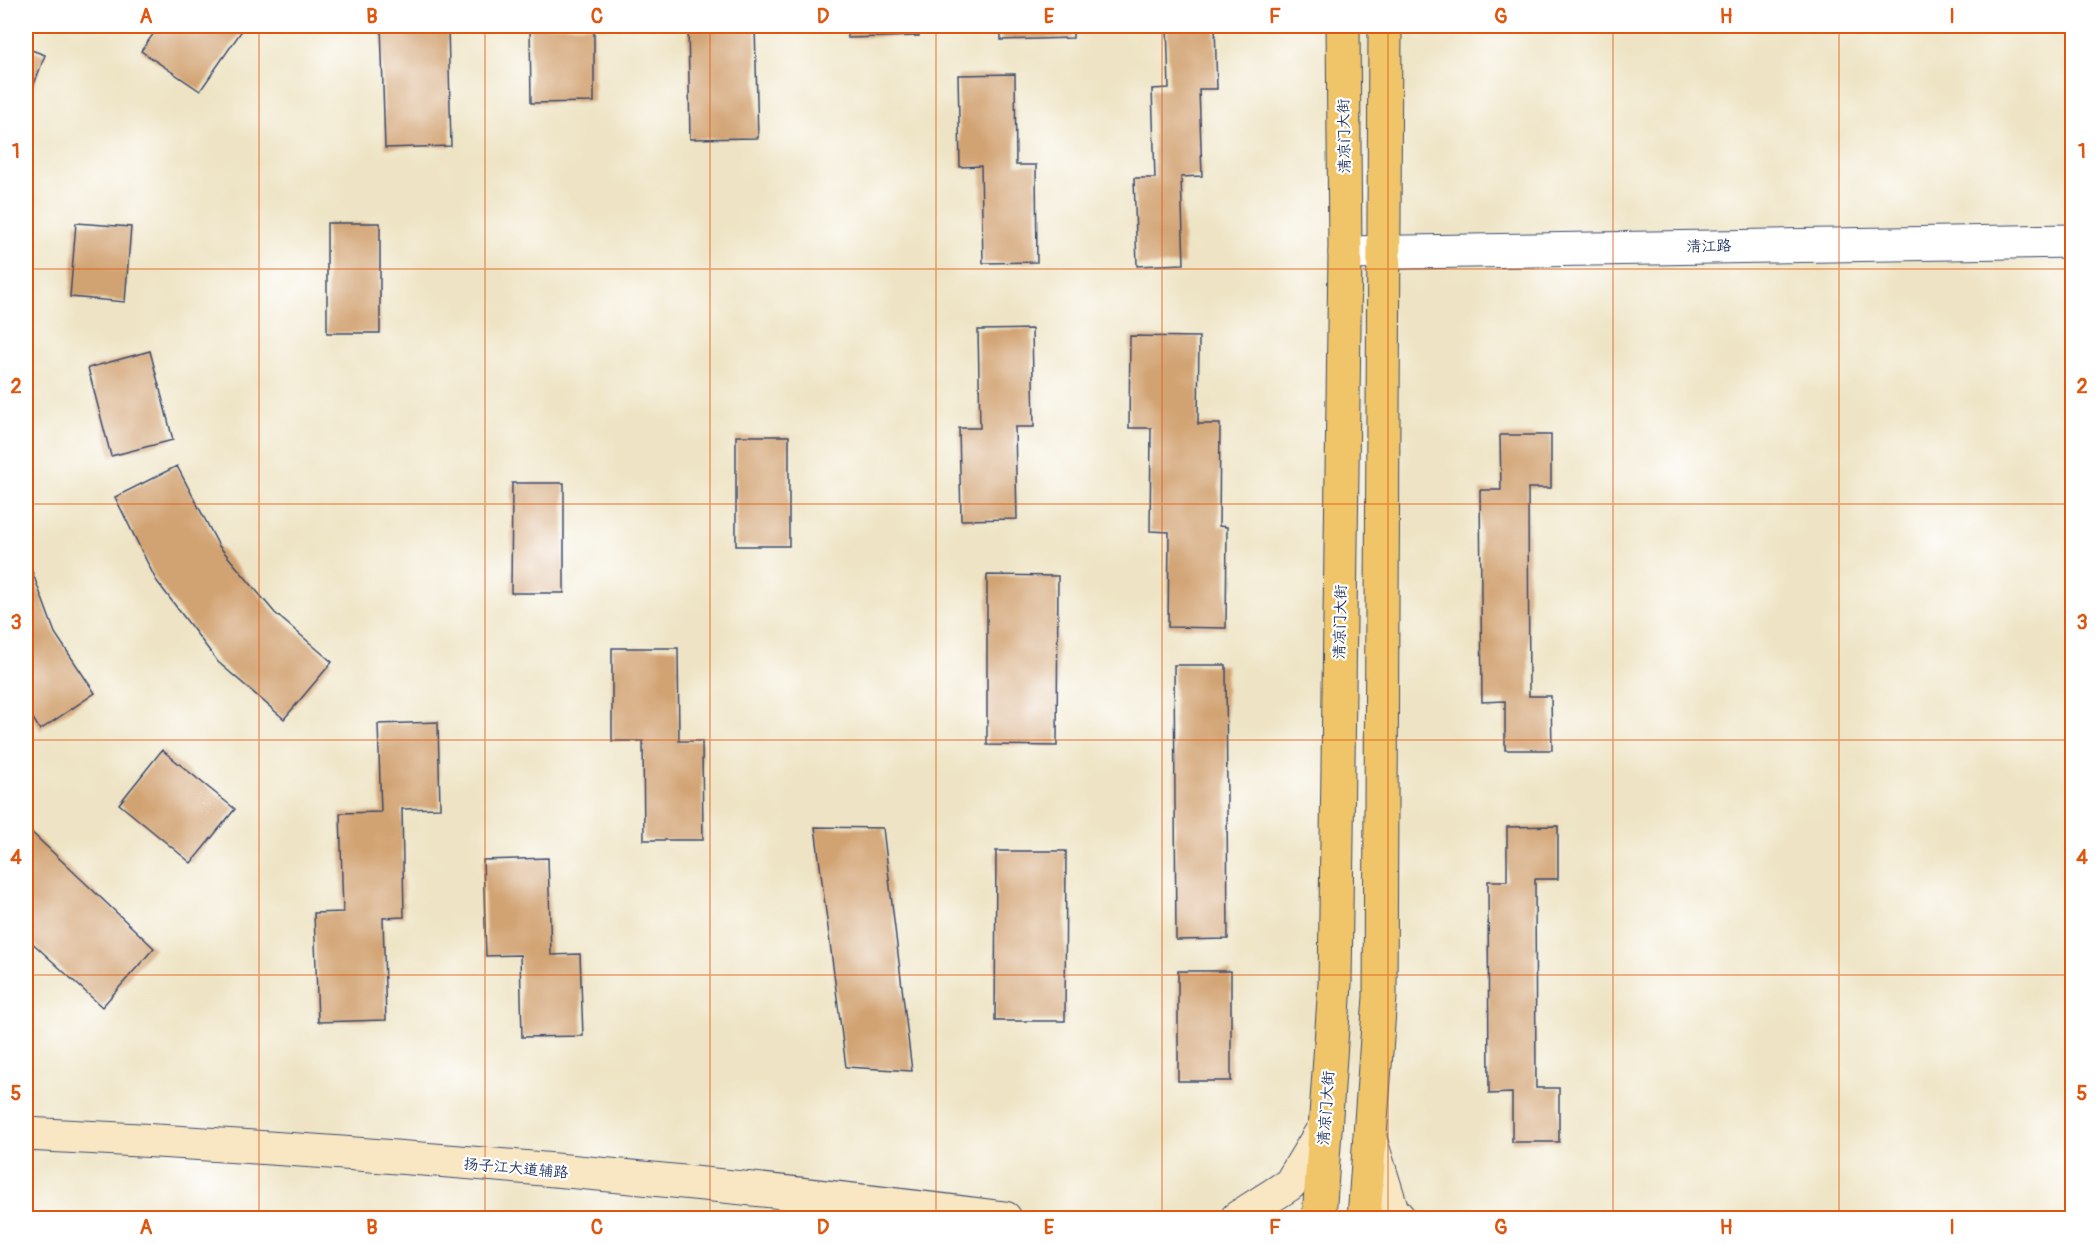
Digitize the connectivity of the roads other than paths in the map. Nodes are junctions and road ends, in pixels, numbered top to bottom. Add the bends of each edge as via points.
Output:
1 (1342, 26) edge
2 (1385, 26) edge
3 (2073, 241) edge
4 (1385, 250) junction
5 (1345, 253) junction
6 (1334, 1008) junction
7 (1379, 1011) junction
8 (1325, 1126) junction
9 (26, 1134) edge
10 (1370, 1138) junction
11 (1005, 1218) edge
12 (1237, 1218) edge
13 (1319, 1218) edge
14 (1364, 1218) edge
15 (1399, 1218) edge

1 - 5 main road, 清凉门大街
2 - 4 main road
3 - 4 street, 清江路
4 - 5 street, 清江路
4 - 7 main road
5 - 6 main road, 清凉门大街
6 - 7 main road
6 - 8 main road, 清凉门大街
7 - 10 main road
8 - 12 main road via 1290,1184
8 - 13 main road, 清凉门大街
9 - 11 main road, 扬子江大道辅路 via 332,1152 801,1193
10 - 14 main road
10 - 15 main road via 1392,1210

